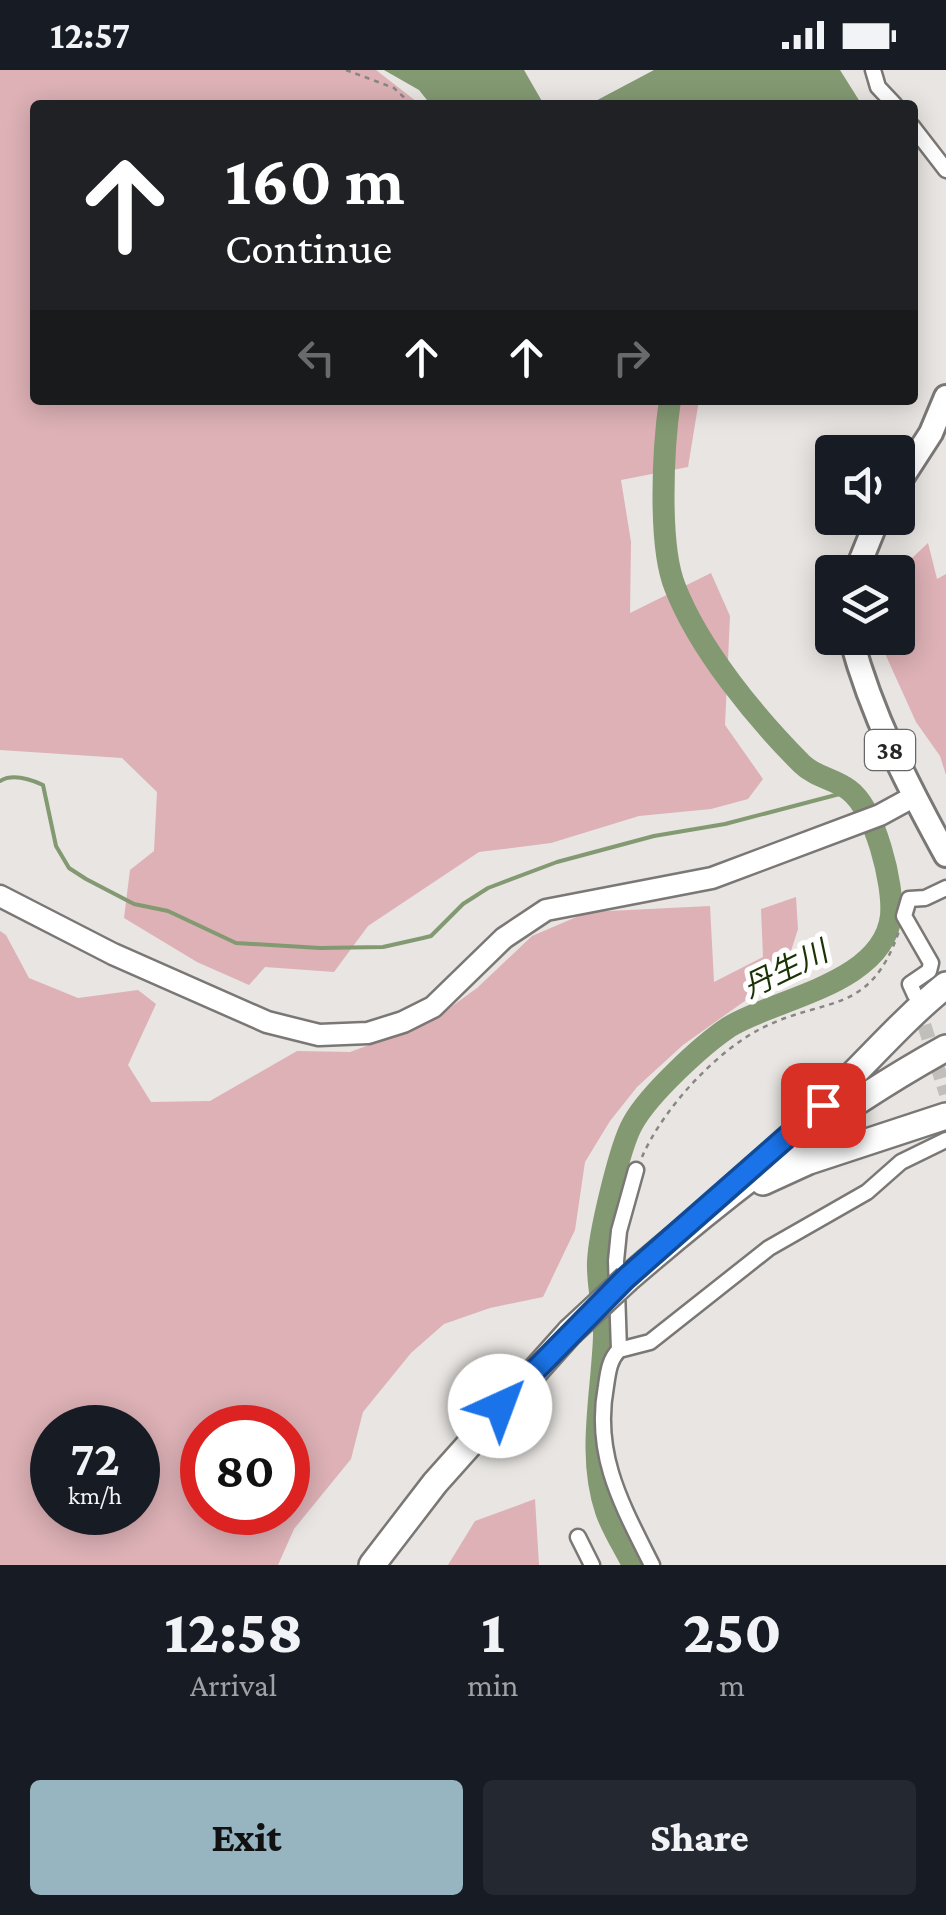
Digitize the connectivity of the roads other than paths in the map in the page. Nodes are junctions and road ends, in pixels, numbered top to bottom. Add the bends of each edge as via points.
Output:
1 (873, 70) edge
2 (890, 100) edge
3 (918, 134) edge
4 (946, 170) edge
5 (946, 397) edge
6 (915, 457) edge
7 (856, 655) edge
8 (914, 797) junction
9 (946, 855) edge
10 (946, 888) edge
11 (0, 896) edge
12 (946, 986) edge
13 (915, 995) tunnel mouth
14 (946, 1048) edge
15 (946, 1116) edge
16 (946, 1140) edge
17 (636, 1170) road end
18 (706, 1210) junction
19 (626, 1278) junction
20 (618, 1350) junction
21 (578, 1536) dead end
22 (372, 1565) edge
23 (592, 1565) edge
24 (652, 1565) edge

1 - 2 street
3 - 4 street
5 - 6 main road
7 - 8 main road, 38
8 - 9 main road, 38
8 - 11 street via 712,878 546,910 504,938 432,1007 368,1033 318,1034 268,1022
10 - 13 street via 909,899 904,916 931,962 910,984
12 - 18 highway
14 - 18 highway via 827,1122
15 - 19 highway via 782,1172
16 - 20 street via 900,1162 867,1192 768,1248 650,1342
17 - 20 street via 616,1261
18 - 19 highway
19 - 22 highway, bridge via 435,1483
20 - 24 street via 606,1383 601,1438
21 - 23 street

